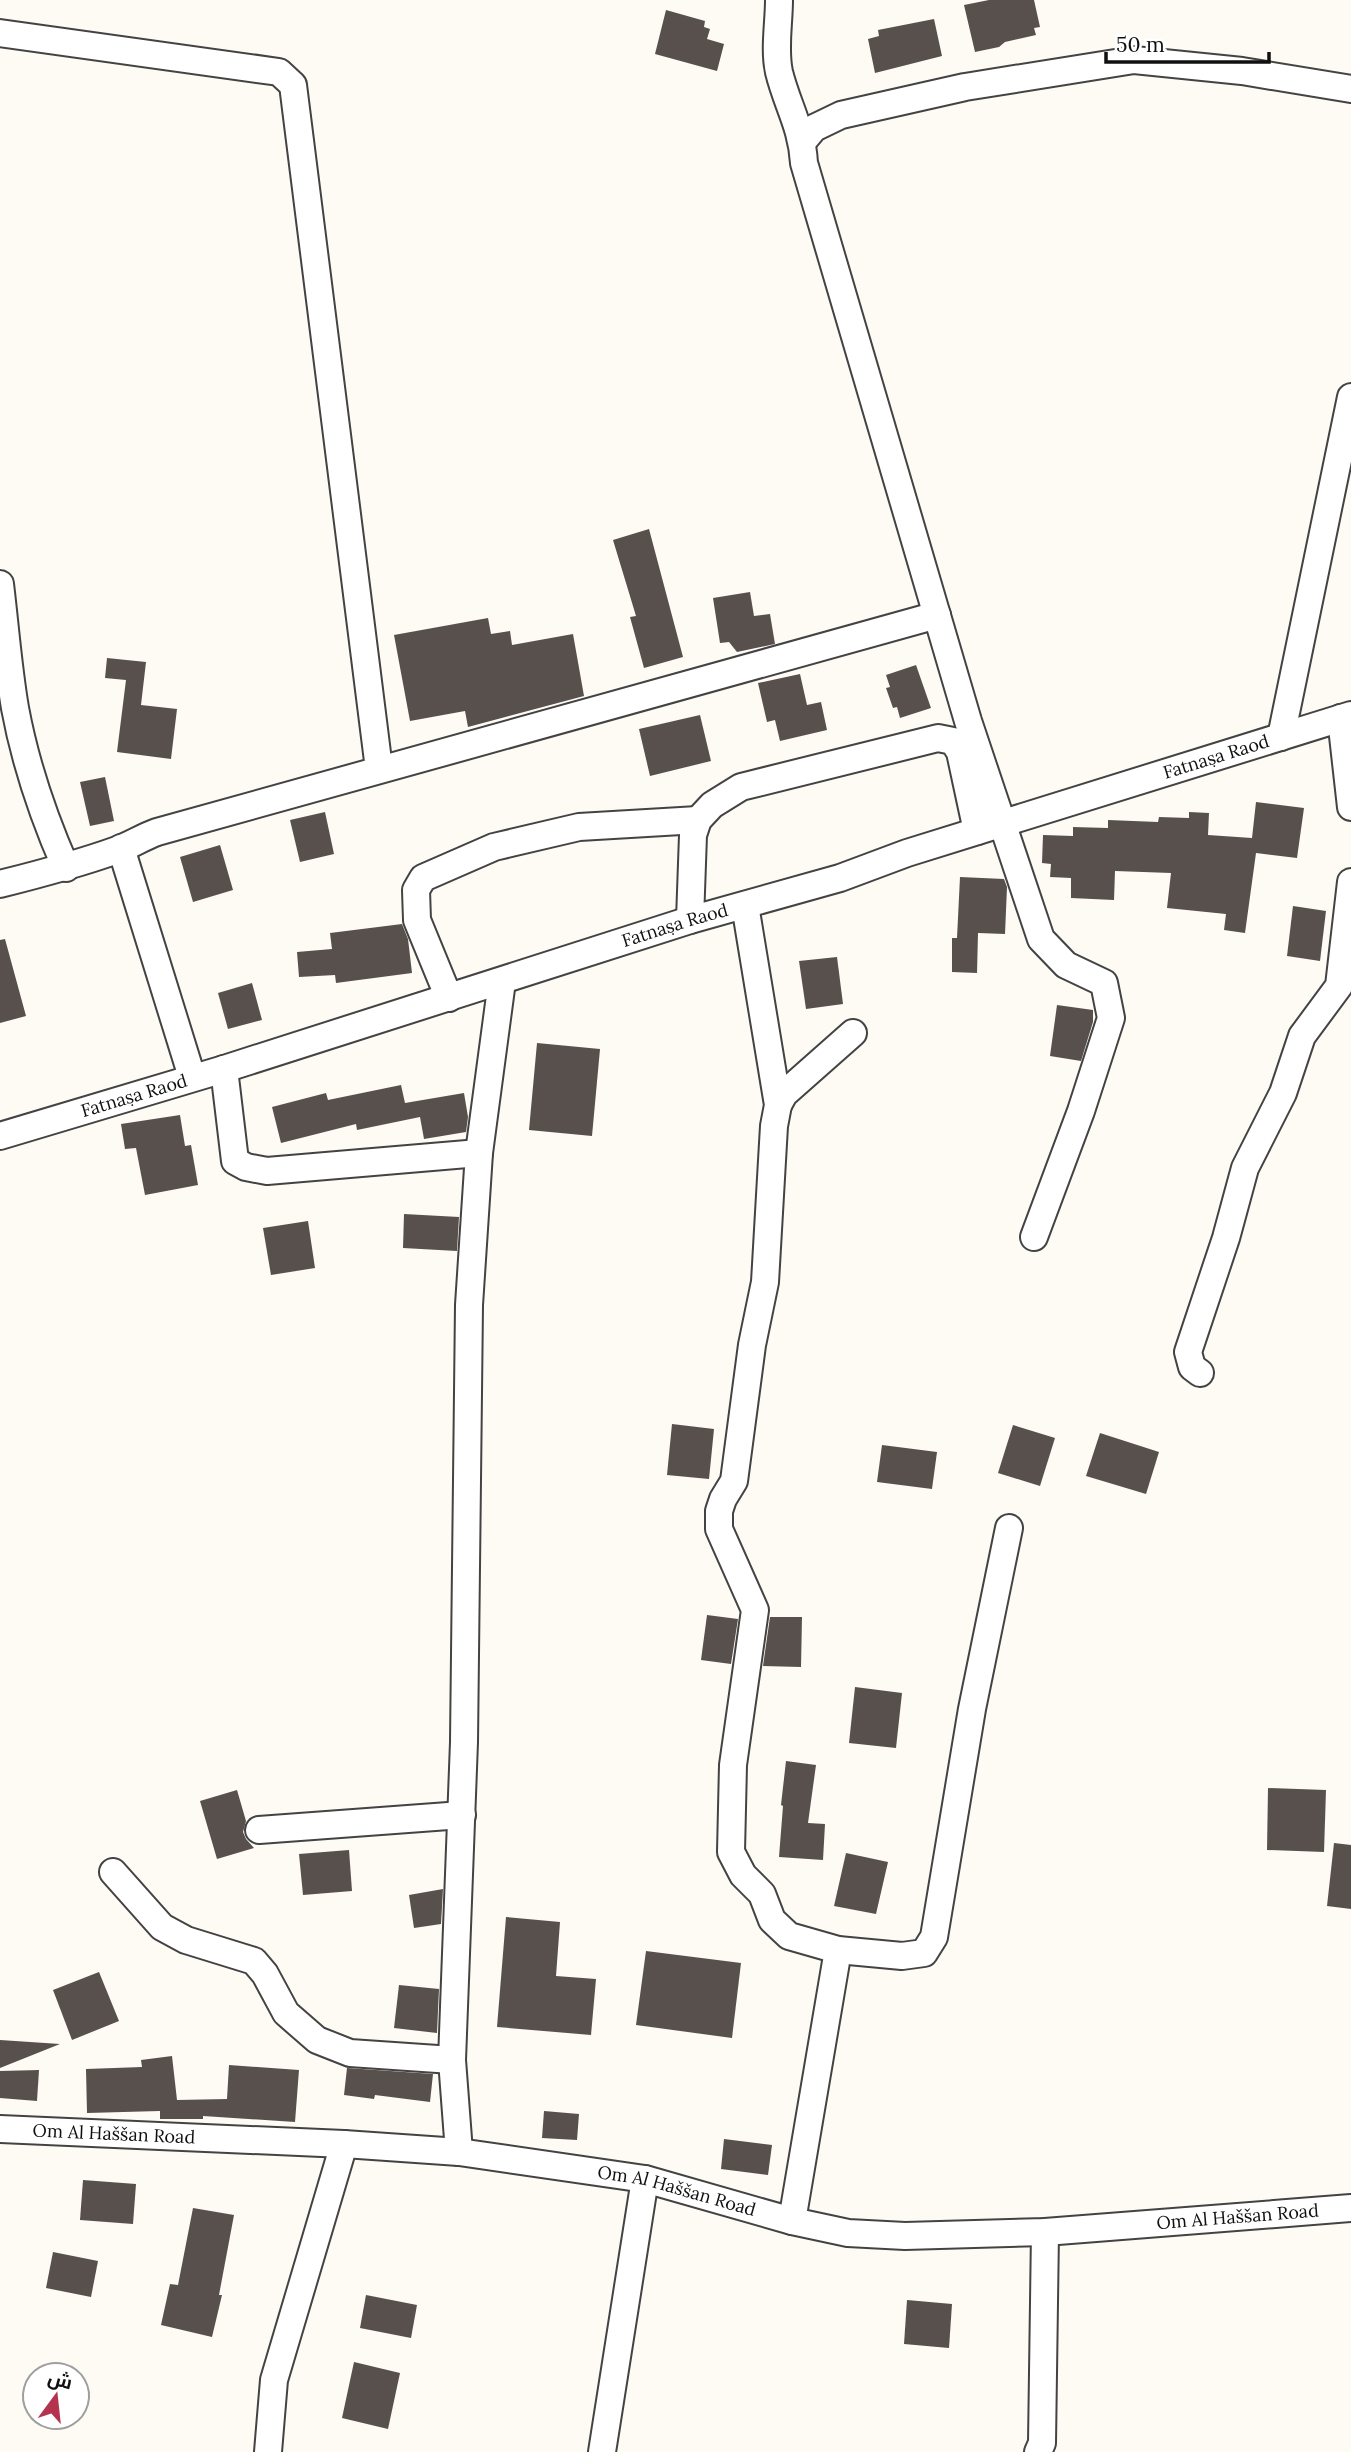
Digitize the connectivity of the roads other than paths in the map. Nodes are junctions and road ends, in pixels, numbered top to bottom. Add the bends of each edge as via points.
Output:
1 (779, 0) edge
2 (0, 33) edge
3 (1351, 89) edge
4 (803, 141) junction
5 (1351, 397) edge
6 (0, 584) edge
7 (937, 615) junction
8 (1346, 717) edge
9 (1280, 737) junction
10 (379, 769) junction
11 (1351, 807) edge
12 (698, 820) junction
13 (990, 828) junction
14 (121, 848) junction
15 (66, 868) junction
16 (1351, 882) edge
17 (0, 884) edge
18 (745, 905) junction
19 (690, 920) junction
20 (502, 981) junction
21 (449, 998) junction
22 (853, 1033) dead end
23 (224, 1069) junction
24 (192, 1077) junction
25 (778, 1105) junction
26 (0, 1136) edge
27 (479, 1153) junction
28 (1034, 1237) dead end
29 (1200, 1373) dead end
30 (1009, 1528) dead end
31 (462, 1815) junction
32 (259, 1830) dead end
33 (113, 1872) dead end
34 (838, 1950) junction
35 (452, 2060) junction
36 (0, 2129) edge
37 (344, 2144) junction
38 (458, 2152) junction
39 (645, 2179) junction
40 (1351, 2208) edge
41 (792, 2221) junction
42 (1045, 2232) junction
43 (268, 2452) edge
44 (602, 2452) edge
45 (1038, 2452) edge

1 - 4 street via 779,72
2 - 10 street via 279,72 293,85
3 - 4 street via 1134,60 965,87 841,115 814,128
4 - 7 street via 804,163
5 - 9 street
6 - 15 street via 15,709
7 - 10 street
7 - 13 street via 968,721
8 - 9 street, Fatnaṣa Raod
8 - 11 street
9 - 13 street, Fatnaṣa Raod
10 - 14 street via 157,832
12 - 13 street via 741,787 938,738 953,741 960,752
12 - 19 street via 693,835
12 - 21 street via 579,827 494,847 424,878 416,890 416,920
13 - 18 street, Fatnaṣa Raod
13 - 28 street via 1041,939 1066,965 1104,983 1111,1018
14 - 15 street
14 - 24 street
15 - 17 street
16 - 29 street via 1339,986 1303,1036 1283,1093 1245,1168 1188,1352 1192,1367
18 - 19 street, Fatnaṣa Raod
18 - 25 street
19 - 20 street, Fatnaṣa Raod
20 - 21 street, Fatnaṣa Raod
20 - 27 street
21 - 23 street, Fatnaṣa Raod
22 - 25 street via 784,1094
23 - 24 street, Fatnaṣa Raod
23 - 27 street via 235,1161 246,1167 267,1171
24 - 26 street, Fatnaṣa Raod
25 - 34 street via 765,1282 734,1481 719,1511 725,1547 755,1610 733,1765 731,1852 780,1928 789,1936
27 - 31 street via 469,1305
30 - 34 street via 972,1709 934,1937 924,1953 902,1956
31 - 32 street
31 - 35 street
33 - 35 street via 162,1927 186,1940 254,1961 286,2013 317,2040 351,2053
34 - 41 street
35 - 38 street
36 - 37 street, Om Al Haššan Road
37 - 38 street, Om Al Haššan Road
37 - 43 street via 274,2380
38 - 39 street, Om Al Haššan Road
39 - 41 street, Om Al Haššan Road
39 - 44 street
40 - 42 street, Om Al Haššan Road
41 - 42 street, Om Al Haššan Road via 848,2232 905,2236
42 - 45 street via 1042,2443

